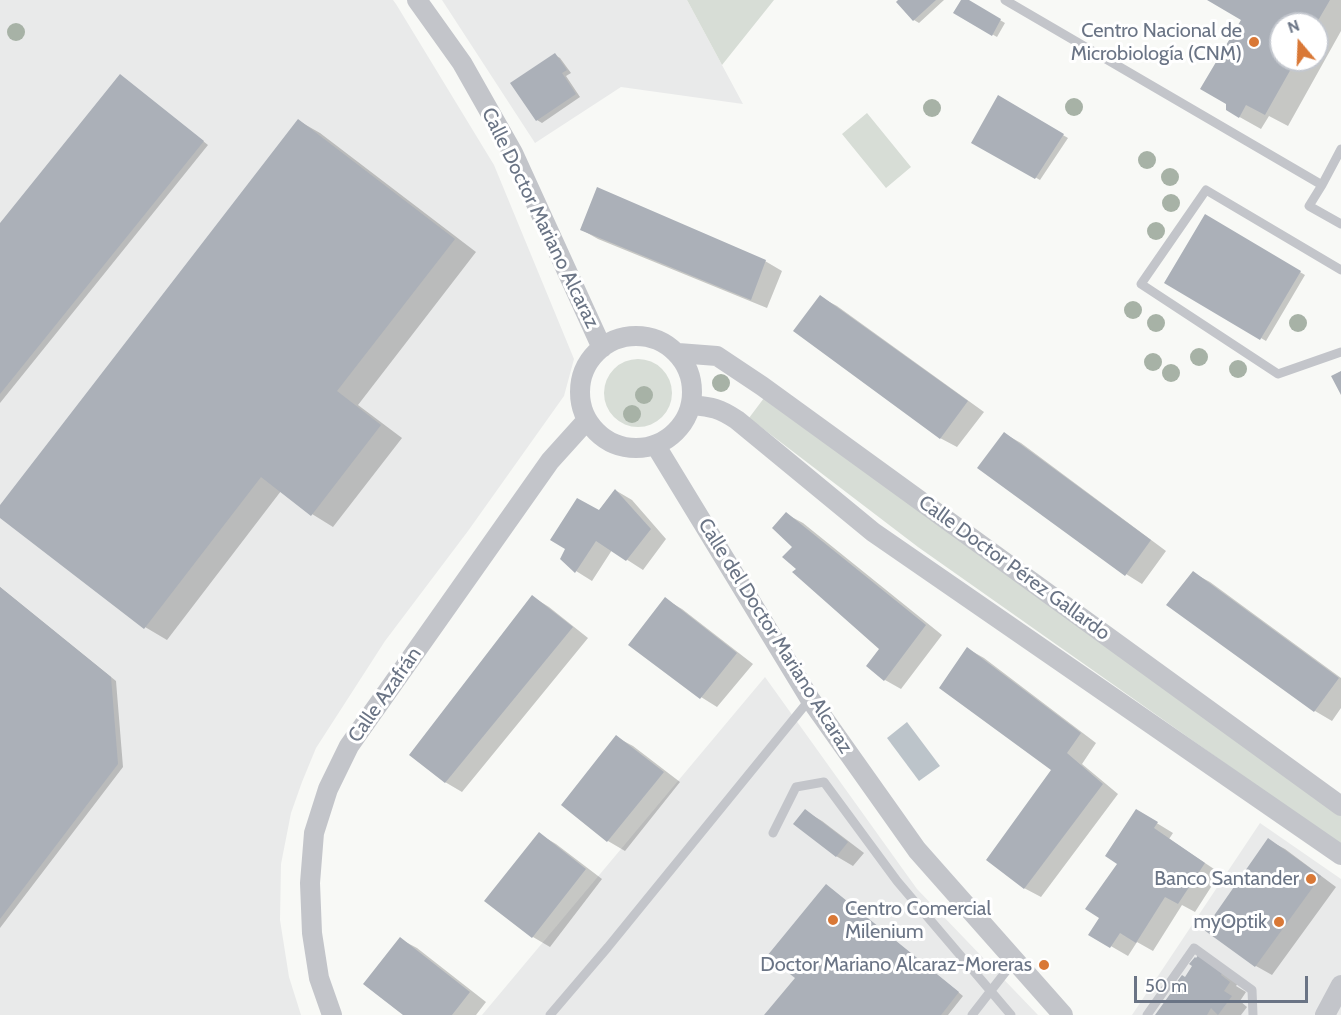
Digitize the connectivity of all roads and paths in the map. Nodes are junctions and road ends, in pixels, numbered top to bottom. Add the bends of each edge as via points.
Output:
1 (417, 0) edge
2 (1005, 0) edge
3 (1341, 149) edge
4 (1322, 185) junction
5 (1341, 224) edge
6 (1341, 270) edge
7 (602, 348) junction
8 (1341, 352) edge
9 (678, 353) junction
10 (692, 405) junction
11 (587, 420) junction
12 (656, 446) junction
13 (810, 699) junction
14 (1341, 806) edge
15 (773, 833) dead end
16 (1341, 855) edge
17 (1014, 961) junction
18 (1341, 985) edge
19 (990, 992) junction
20 (332, 1015) edge
21 (550, 1015) edge
22 (972, 1015) edge
23 (1011, 1015) edge
24 (1063, 1015) edge
25 (1148, 1015) edge
26 (1253, 1015) edge
27 (1325, 1015) edge

1 - 7 street, Calle Doctor Mariano Alcaraz via 462,63 513,153
2 - 4 lane
3 - 4 lane
4 - 5 lane via 1309,206
6 - 8 lane via 1206,190 1141,284 1278,375
7 - 9 street via 627,337 654,339
7 - 11 street via 585,369 580,394
9 - 10 street via 691,378
9 - 14 street, Calle Doctor Pérez Gallardo via 717,356 762,386
10 - 12 street via 679,430
10 - 16 street via 713,407 737,420 873,532
11 - 12 street via 605,440 630,449
11 - 20 street, Calle Azafrán via 550,461 375,708 349,746 328,789 314,833 310,883 319,978
12 - 13 street, Calle del Doctor Mariano Alcaraz
13 - 17 street, Calle del Doctor Mariano Alcaraz via 917,850
13 - 21 lane
15 - 19 lane via 796,787 824,782 897,881
17 - 19 lane
17 - 24 street, Calle del Doctor Mariano Alcaraz
18 - 27 street
19 - 22 lane
19 - 23 lane
25 - 26 lane via 1194,948 1251,990

